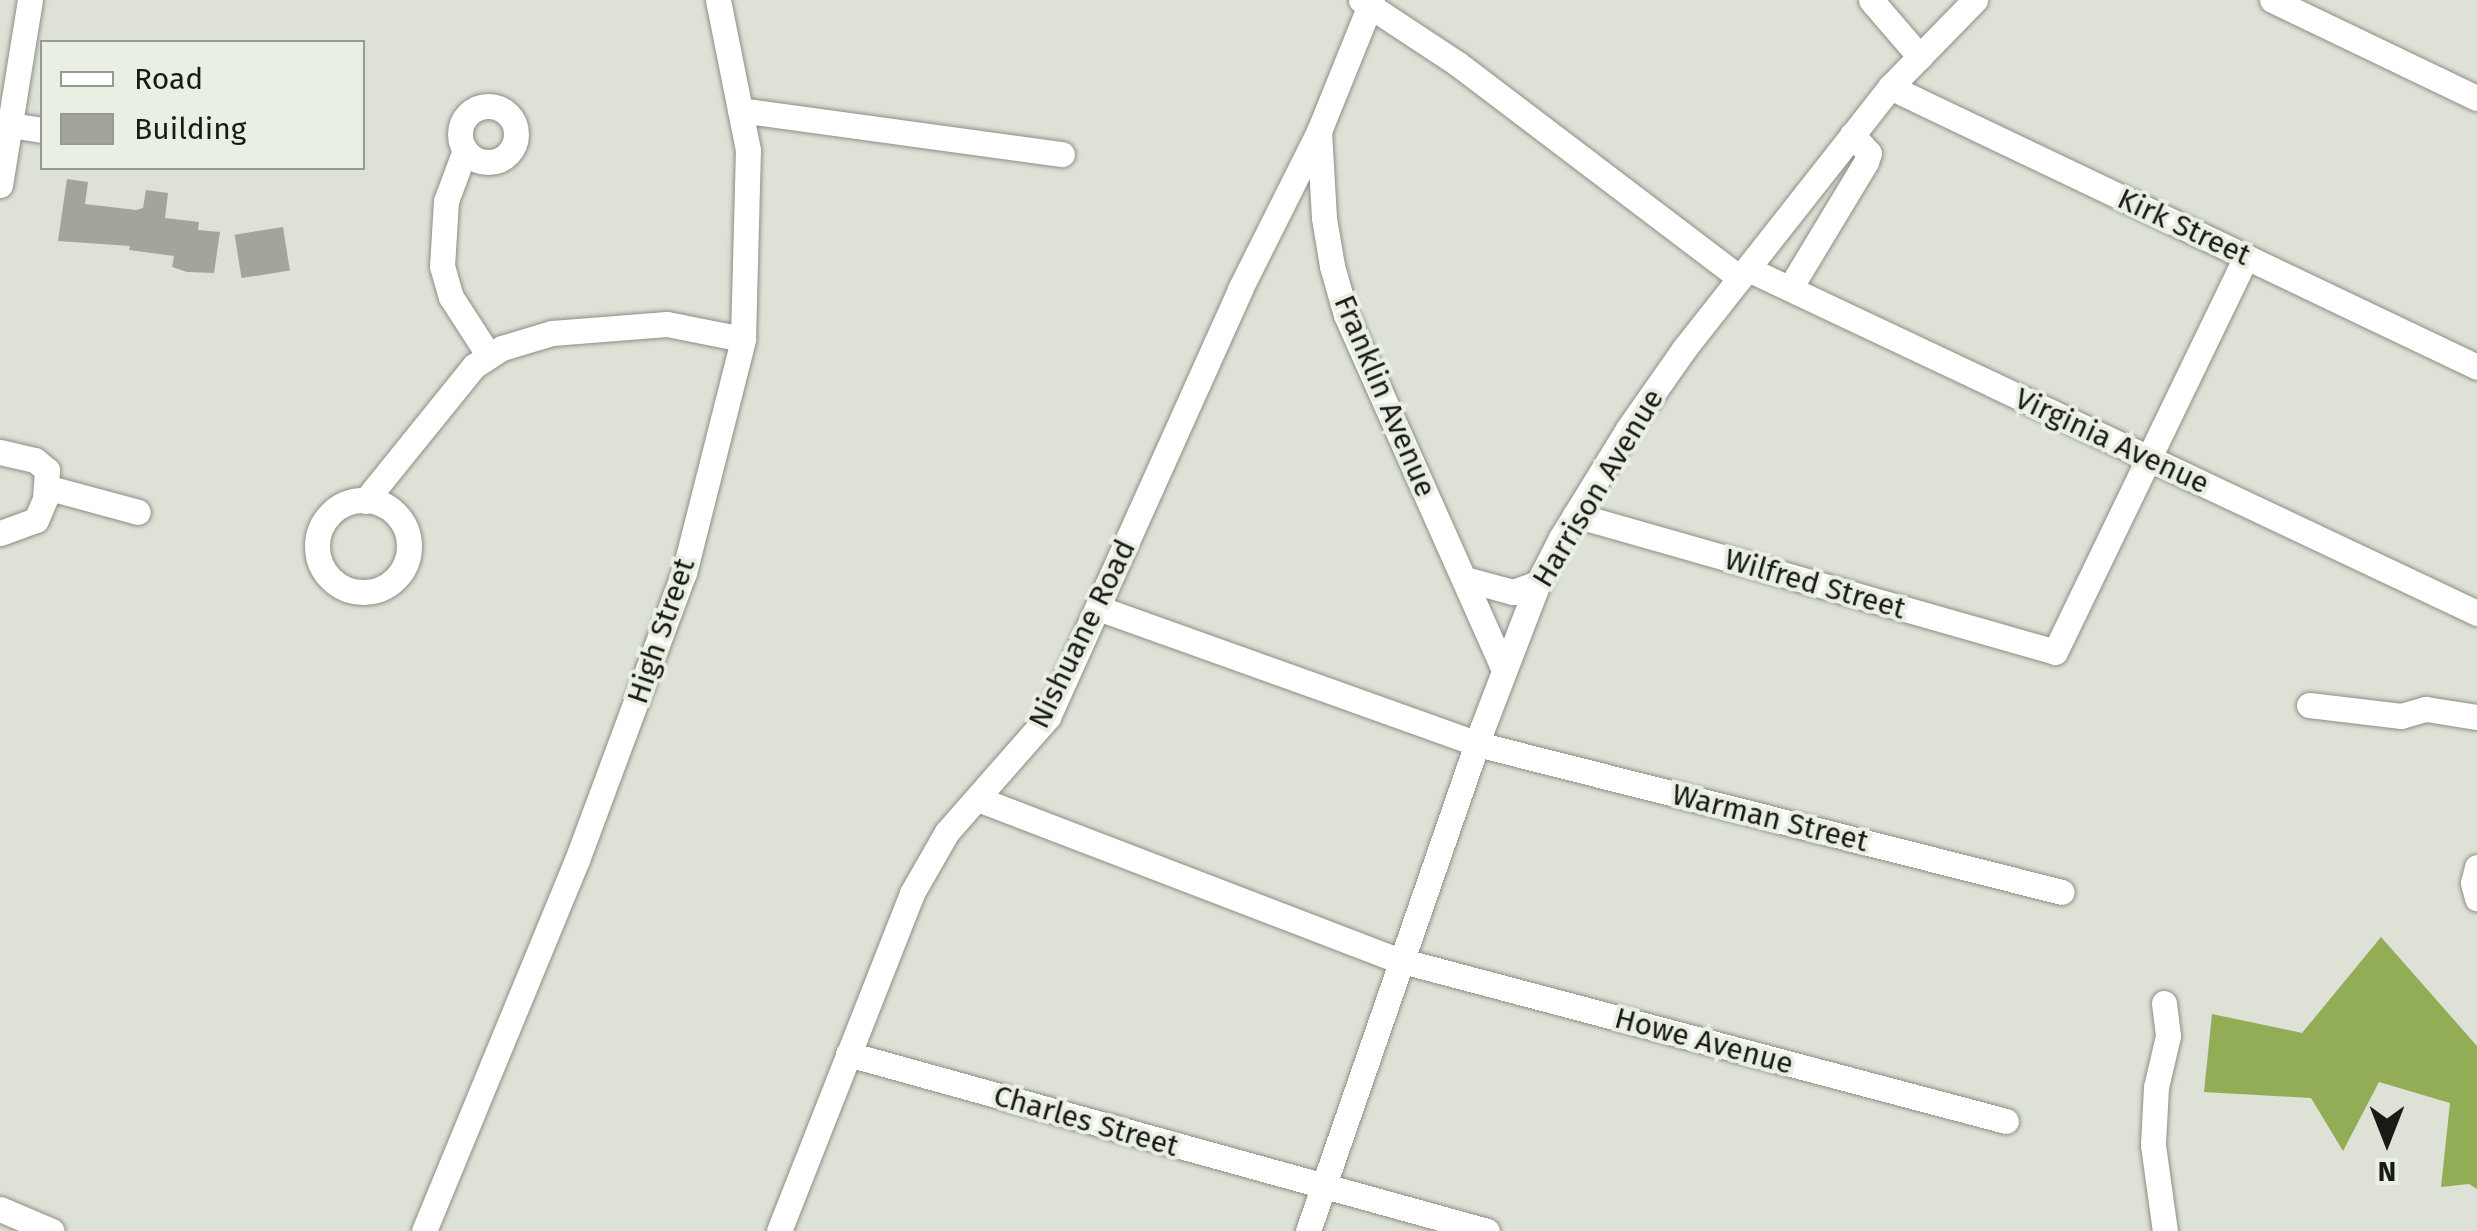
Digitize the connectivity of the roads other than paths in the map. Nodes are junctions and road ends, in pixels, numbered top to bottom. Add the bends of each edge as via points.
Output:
1 (30, 0) edge
2 (718, 0) edge
3 (1871, 0) edge
4 (1976, 0) edge
5 (2272, 0) edge
6 (1368, 2) edge
7 (1920, 57) junction
8 (1890, 88) junction
9 (2477, 98) edge
10 (740, 110) junction
11 (10, 125) junction
12 (40, 130) edge
13 (1319, 131) junction
14 (1852, 135) junction
15 (465, 150) dead end
16 (1062, 154) dead end
17 (0, 185) edge
18 (2246, 257) junction
19 (1744, 273) junction
20 (1790, 288) junction
21 (743, 339) junction
22 (489, 356) junction
23 (2477, 367) edge
24 (0, 452) edge
25 (2149, 458) junction
26 (46, 487) junction
27 (365, 501) dead end
28 (138, 512) dead end
29 (1575, 516) junction
30 (0, 533) edge
31 (1466, 580) junction
32 (1538, 583) junction
33 (1098, 608) junction
34 (2477, 612) edge
35 (1504, 670) junction
36 (2309, 705) dead end
37 (2477, 717) edge
38 (1477, 744) junction
39 (978, 799) junction
40 (2477, 867) edge
41 (2062, 892) dead end
42 (2477, 898) edge
43 (1402, 961) junction
44 (2164, 1003) dead end
45 (848, 1054) junction
46 (2006, 1121) dead end
47 (1323, 1188) junction
48 (0, 1209) edge
49 (52, 1231) edge
50 (424, 1231) edge
51 (779, 1231) edge
52 (1308, 1231) edge
53 (1487, 1231) edge
54 (2165, 1231) edge

1 - 11 street
2 - 10 street, High Street
3 - 7 street
4 - 7 street, Harrison Avenue
5 - 9 street
6 - 13 street, Franklin Avenue
6 - 19 street, Virginia Avenue
7 - 8 street, Harrison Avenue
8 - 14 street, Harrison Avenue
8 - 18 street, Kirk Street
10 - 16 street
10 - 21 street, High Street via 748,150
11 - 12 street
11 - 17 street
13 - 31 street, Franklin Avenue via 1324,218 1346,315
13 - 33 street, Nishuane Road via 1240,289
14 - 19 street, Harrison Avenue
14 - 20 street via 1868,153 1866,162
15 - 22 street via 446,200 442,266 451,297
18 - 23 street, Kirk Street
18 - 25 street
19 - 20 street, Virginia Avenue
19 - 29 street, Harrison Avenue via 1628,429
20 - 25 street, Virginia Avenue
21 - 22 street via 668,324 617,326 552,334
21 - 50 street, High Street via 684,572 577,860
22 - 27 street
24 - 26 street via 35,460 48,470
25 - 29 street, Wilfred Street via 2055,652
25 - 34 street, Virginia Avenue
26 - 28 street
26 - 30 street via 36,520
29 - 32 street, Harrison Avenue
31 - 32 street via 1514,592
31 - 35 street, Franklin Avenue
32 - 35 street, Harrison Avenue
33 - 38 street, Warman Street
33 - 39 street, Nishuane Road via 1048,717
35 - 38 street, Harrison Avenue
36 - 37 street
38 - 41 street, Warman Street
38 - 43 street, Harrison Avenue
39 - 43 street, Howe Avenue
39 - 45 street, Nishuane Road via 947,832 912,893
40 - 42 street
43 - 46 street, Howe Avenue
43 - 47 street, Harrison Avenue
44 - 54 street via 2168,1036 2153,1145
45 - 47 street, Charles Street
45 - 51 street, Nishuane Road
47 - 52 street, Harrison Avenue
47 - 53 street, Charles Street
48 - 49 street

